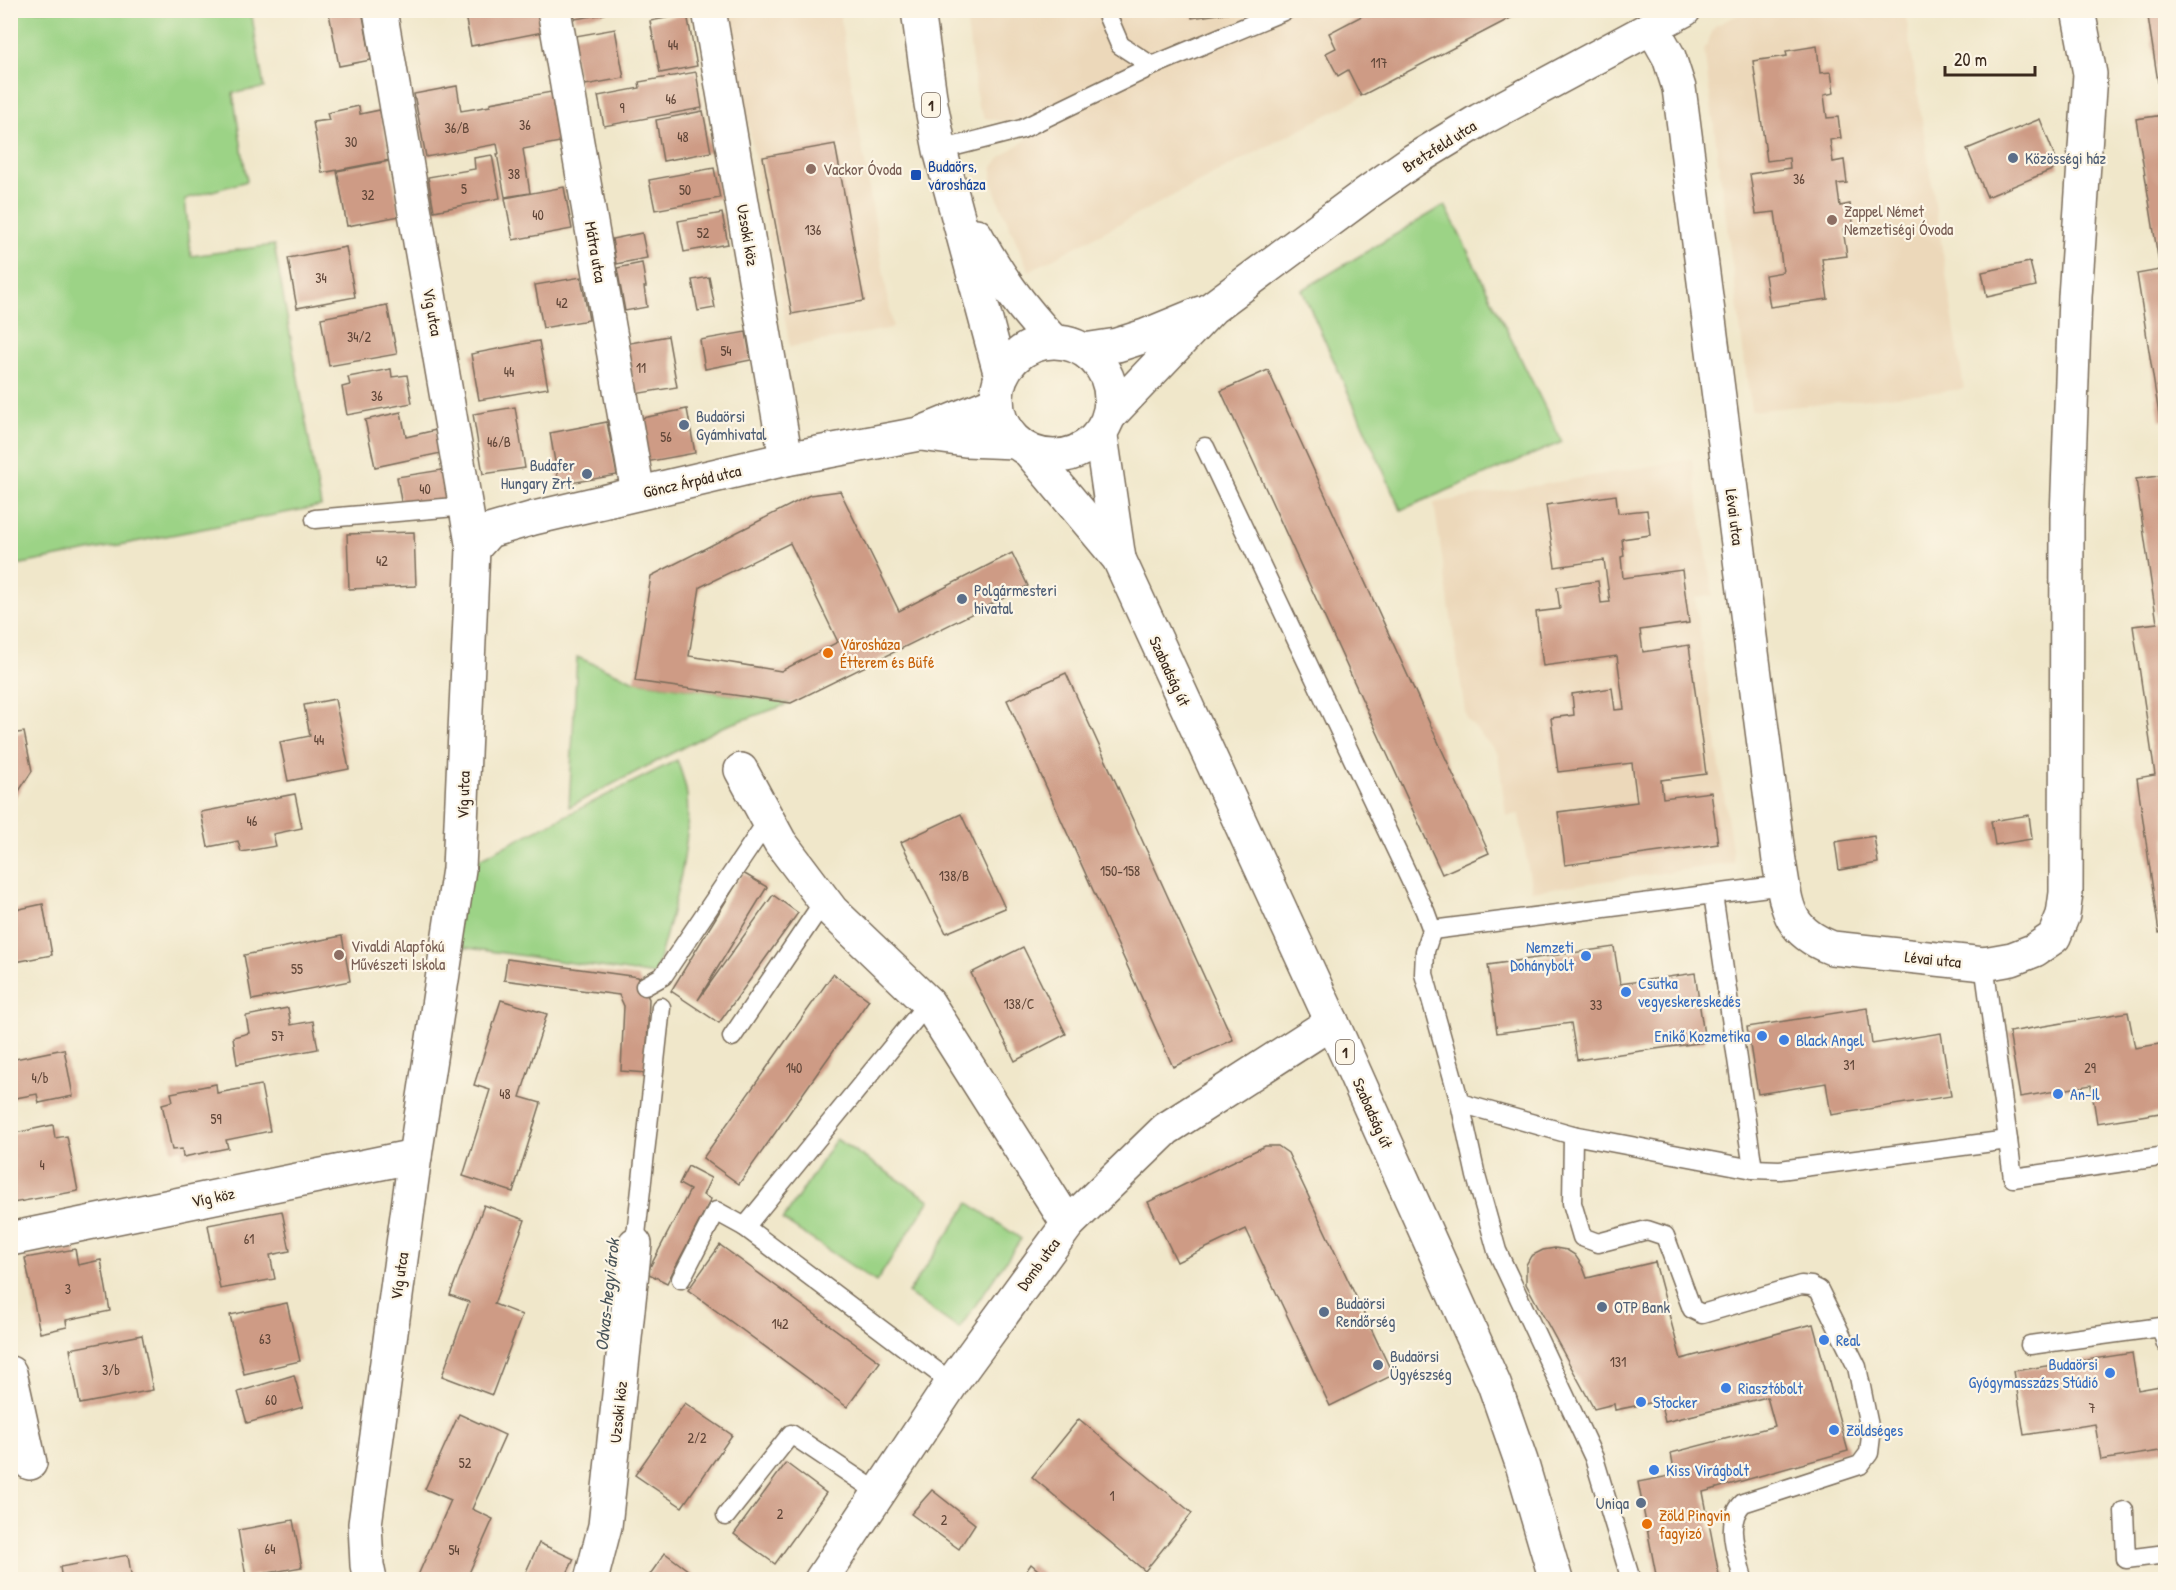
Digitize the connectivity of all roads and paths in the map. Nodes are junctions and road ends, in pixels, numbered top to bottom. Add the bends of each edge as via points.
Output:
1 (380, 10) edge
2 (554, 10) edge
3 (709, 10) edge
4 (918, 10) edge
5 (1105, 10) edge
6 (1286, 10) edge
7 (1684, 10) edge
8 (2078, 10) edge
9 (1652, 19) edge
10 (1152, 66) junction
11 (940, 150) junction
12 (954, 196) junction
13 (1212, 308) junction
14 (1068, 346) junction
15 (999, 389) junction
16 (1105, 426) junction
17 (919, 434) junction
18 (1022, 447) junction
19 (1205, 447) dead end
20 (786, 459) junction
21 (638, 494) junction
22 (467, 506) junction
23 (315, 519) dead end
24 (473, 549) junction
25 (1119, 559) junction
26 (741, 770) dead end
27 (768, 820) junction
28 (1784, 885) junction
29 (1713, 894) junction
30 (824, 901) junction
31 (1432, 930) junction
32 (1984, 964) junction
33 (645, 987) dead end
34 (928, 1003) junction
35 (661, 1007) dead end
36 (1332, 1022) junction
37 (732, 1037) dead end
38 (1460, 1103) junction
39 (1573, 1135) junction
40 (2008, 1140) junction
41 (415, 1156) junction
42 (2166, 1156) edge
43 (1753, 1168) junction
44 (1068, 1224) junction
45 (745, 1227) junction
46 (10, 1239) edge
47 (635, 1244) joint
48 (681, 1279) dead end
49 (2166, 1344) edge
50 (2030, 1345) dead end
51 (10, 1373) edge
52 (952, 1383) junction
53 (30, 1463) dead end
54 (879, 1493) junction
55 (2124, 1511) dead end
56 (726, 1516) dead end
57 (2166, 1554) edge
58 (370, 1580) edge
59 (591, 1580) edge
60 (821, 1580) edge
61 (1556, 1580) edge
62 (1631, 1580) edge
63 (1743, 1580) edge

1 - 22 street, Víg utca
2 - 21 street, Mátra utca
3 - 20 street, Uzsoki köz
4 - 11 street, 1
5 - 10 lane via 1120,45
6 - 10 lane
7 - 9 street, Bretzfeld utca
8 - 32 street, Lévai utca via 2090,74 2075,297 2067,507 2066,893 2054,937 2012,959
9 - 13 street, Bretzfeld utca via 1414,160
9 - 28 street, Lévai utca via 1679,88
10 - 11 lane via 1022,129
11 - 12 street, 1
12 - 14 street, 1 via 1019,304
12 - 15 street, 1
13 - 14 street, Bretzfeld utca via 1117,345
13 - 16 street, Bretzfeld utca
14 - 15 street via 1028,348 1017,355
14 - 16 street, 1 via 1096,359 1104,372 1112,401
15 - 17 street, Göncz Árpád utca
15 - 18 street, 1 via 1000,419
16 - 18 street via 1090,445 1069,455 1048,456
16 - 25 street, Szabadság út / 1
17 - 18 street, Göncz Árpád utca
17 - 20 street, Göncz Árpád utca
18 - 25 street, Szabadság út / 1
19 - 31 lane
20 - 21 street, Göncz Árpád utca
21 - 24 street, Göncz Árpád utca via 489,531
22 - 23 lane
22 - 24 street, Víg utca
24 - 41 street, Víg utca via 459,869
25 - 36 street, Szabadság út / 1
26 - 27 street
27 - 30 street
27 - 33 lane via 663,976
28 - 29 lane
28 - 32 street, Lévai utca via 1788,909 1798,928 1814,941 1832,948
29 - 31 lane
29 - 43 lane
30 - 34 street
30 - 37 lane
31 - 38 lane via 1425,951 1424,974
32 - 40 lane
34 - 44 street
34 - 45 lane
35 - 47 lane
36 - 44 street, Domb utca via 1166,1129
36 - 61 street, Szabadság út / 1 via 1494,1384
38 - 39 lane
38 - 62 lane via 1497,1251 1594,1458
39 - 43 lane
39 - 63 lane via 1572,1203 1582,1237 1598,1243 1647,1230 1665,1236 1692,1310 1702,1314 1801,1285 1811,1286 1819,1290 1857,1367 1871,1436 1869,1452 1860,1465 1743,1503 1735,1511 1732,1527
40 - 42 lane via 2013,1179
40 - 43 lane via 1780,1170
41 - 46 street, Víg köz
41 - 58 street, Víg utca via 365,1524
44 - 52 street, Domb utca
45 - 48 lane via 716,1211
45 - 52 lane
47 - 59 street, Uzsoki köz via 605,1526
49 - 50 lane via 2162,1327
51 - 53 street
52 - 54 street, Domb utca
54 - 56 lane via 791,1434
54 - 60 street, Domb utca
55 - 57 lane via 2126,1559

